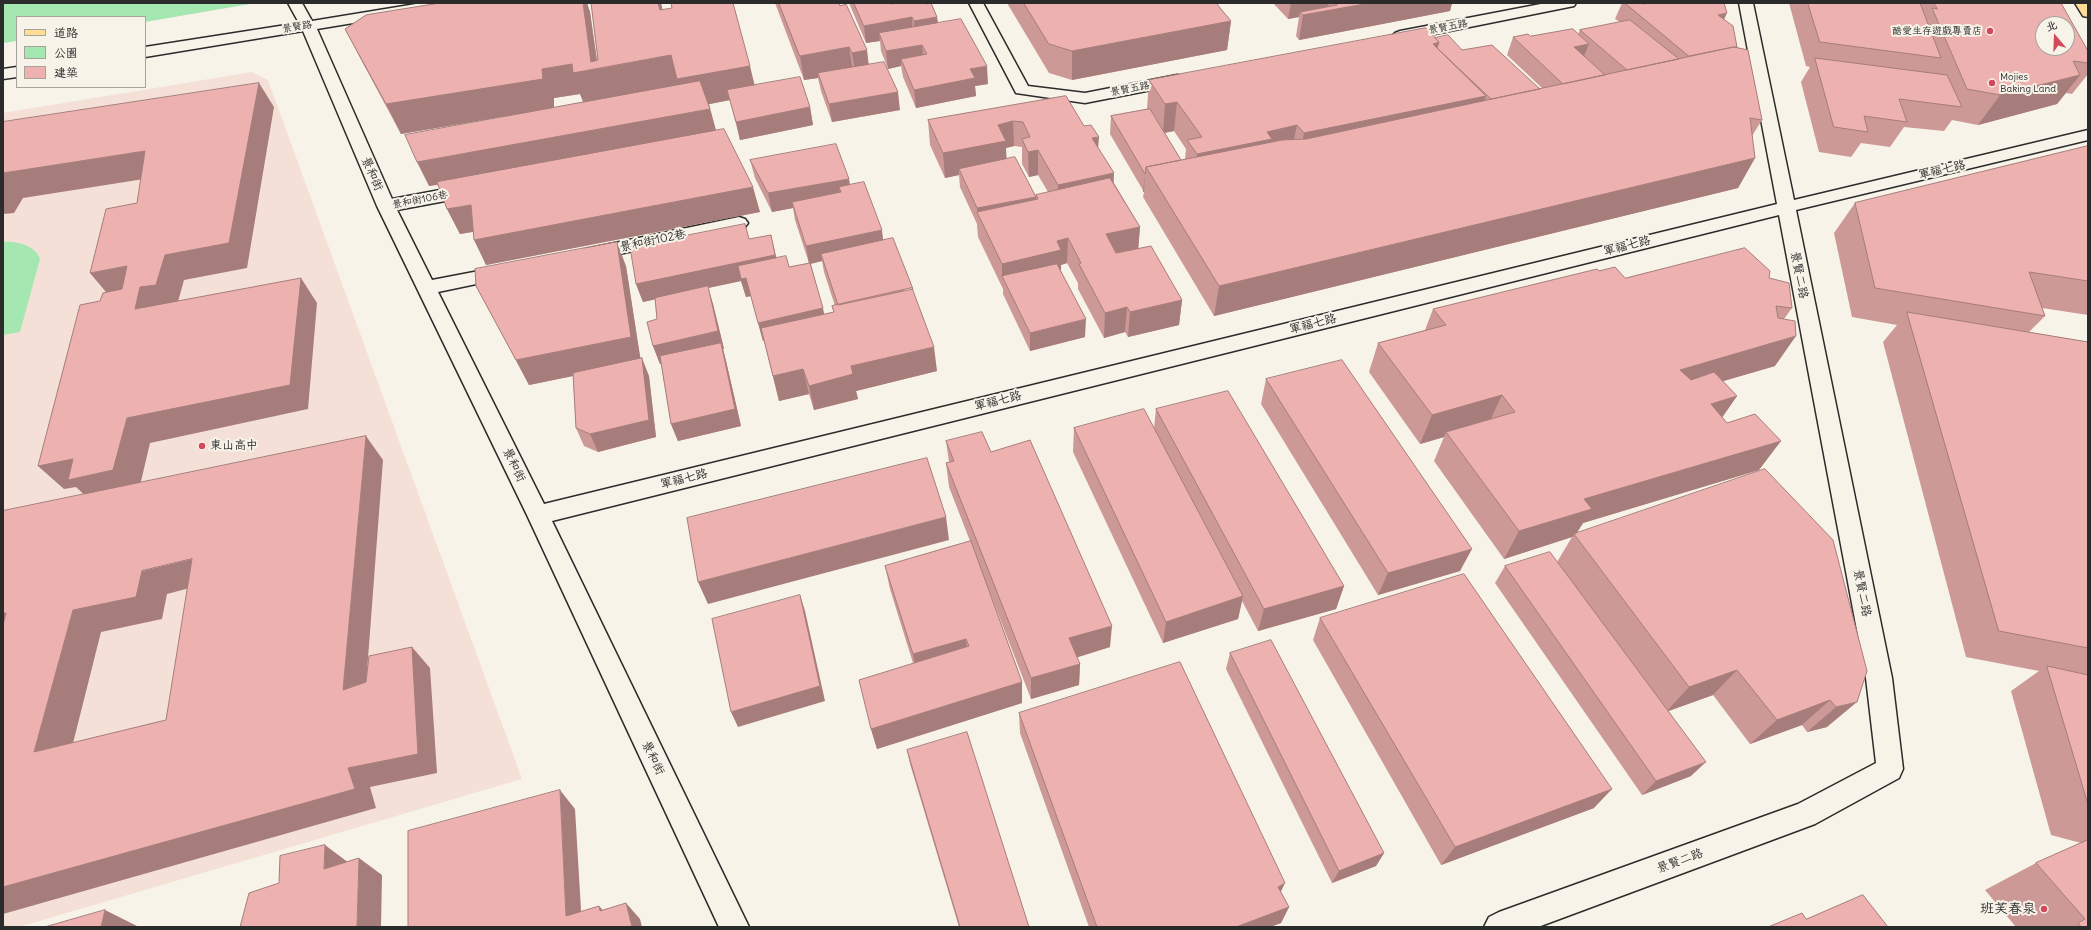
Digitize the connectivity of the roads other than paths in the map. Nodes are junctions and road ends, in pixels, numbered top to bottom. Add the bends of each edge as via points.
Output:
1 (295, 3) edge
2 (450, 3) edge
3 (976, 3) edge
4 (1569, 3) edge
5 (1746, 3) edge
6 (2082, 3) edge
7 (2088, 13) edge
8 (308, 26) junction
9 (1382, 40) edge
10 (146, 52) edge
11 (16, 72) edge
12 (3, 74) edge
13 (1194, 77) edge
14 (2088, 135) edge
15 (487, 188) edge
16 (386, 206) junction
17 (1786, 207) junction
18 (739, 223) dead end
19 (575, 257) edge
20 (520, 268) edge
21 (426, 288) junction
22 (538, 515) junction
23 (734, 927) edge
24 (1499, 927) edge

1 - 8 street, 景和街
2 - 8 street, 景賢路
3 - 13 street, 景賢五路 via 1022,90 1085,98
4 - 9 street, 景賢五路
5 - 17 street, 景賢二路
6 - 7 main road
8 - 10 street, 景賢路
8 - 16 street, 景和街
11 - 12 street
14 - 17 street, 軍福七路
15 - 16 street, 景和街106巷
16 - 21 street, 景和街
17 - 22 street, 軍福七路
17 - 24 street, 景賢二路 via 1879,678 1890,769 1804,816
18 - 19 street, 景和街102巷
20 - 21 street
21 - 22 street, 景和街
22 - 23 street, 景和街

